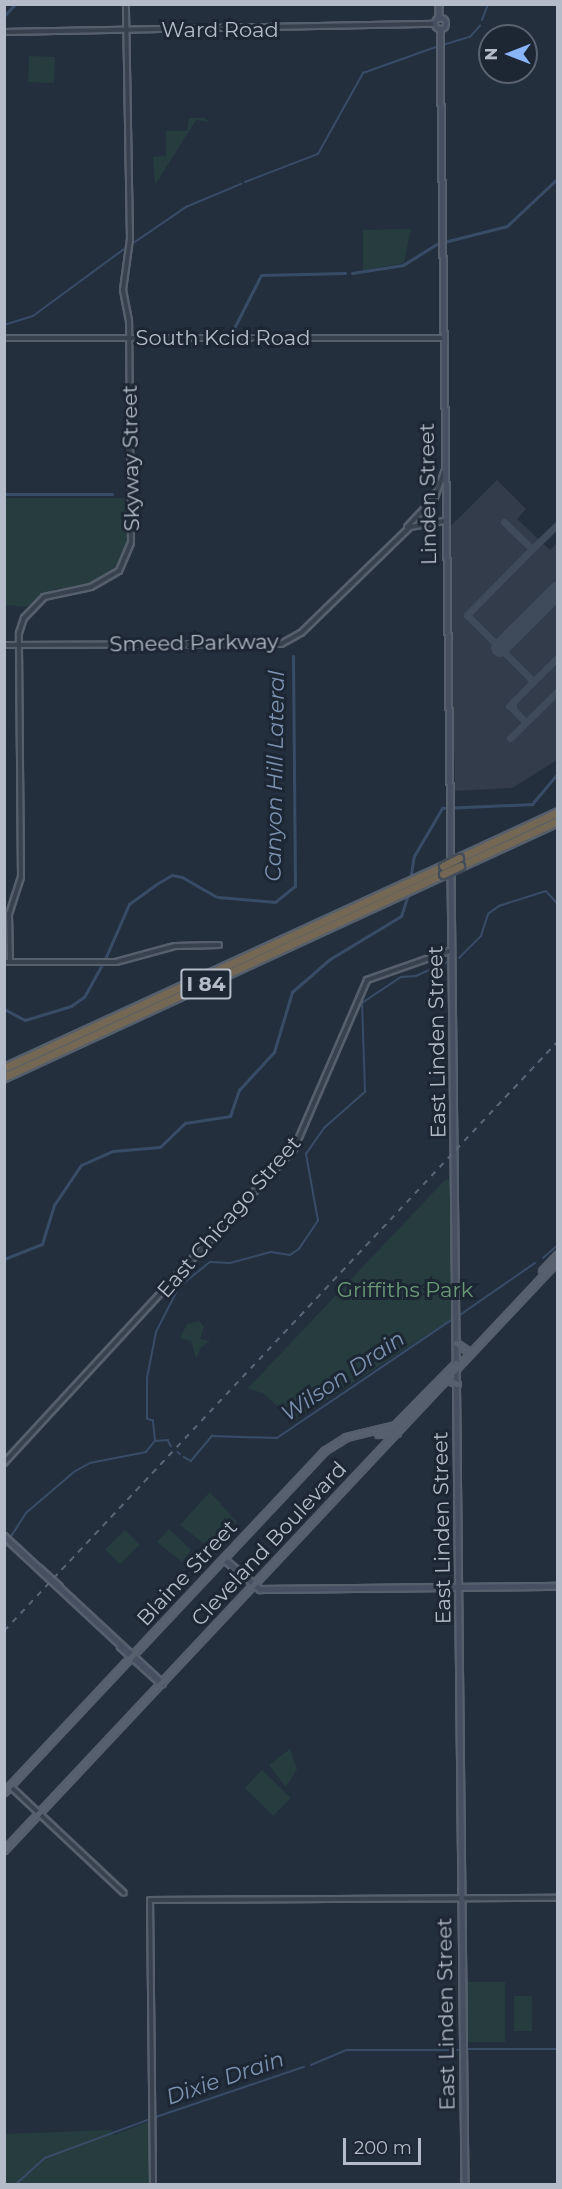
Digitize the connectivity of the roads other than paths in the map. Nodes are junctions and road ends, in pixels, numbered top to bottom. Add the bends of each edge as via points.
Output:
1 (126, 4) edge
2 (439, 4) edge
3 (439, 18) junction
4 (435, 24) junction
5 (440, 29) junction
6 (127, 31) junction
7 (4, 32) edge
8 (4, 338) edge
9 (129, 338) junction
10 (442, 338) junction
11 (444, 471) junction
12 (445, 520) junction
13 (403, 532) junction
14 (4, 645) edge
15 (18, 645) junction
16 (558, 812) edge
17 (558, 821) edge
18 (460, 862) junction
19 (451, 871) joint
20 (409, 886) junction
21 (219, 945) dead end
22 (453, 950) junction
23 (7, 962) edge
24 (4, 1068) edge
25 (4, 1077) edge
26 (558, 1254) edge
27 (558, 1260) edge
28 (456, 1343) junction
29 (468, 1351) junction
30 (456, 1365) junction
31 (446, 1379) junction
32 (457, 1384) junction
33 (413, 1408) joint
34 (397, 1432) junction
35 (369, 1433) junction
36 (384, 1433) junction
37 (388, 1441) junction
38 (4, 1463) edge
39 (5, 1536) edge
40 (224, 1558) junction
41 (252, 1585) junction
42 (458, 1586) junction
43 (558, 1586) edge
44 (133, 1656) junction
45 (162, 1683) junction
46 (10, 1786) junction
47 (4, 1792) edge
48 (39, 1814) junction
49 (4, 1850) edge
50 (124, 1893) dead end
51 (558, 1898) edge
52 (462, 1899) junction
53 (153, 2184) edge
54 (465, 2184) edge

1 - 6 street, Skyway Street
2 - 3 main road
3 - 4 main road
3 - 5 main road, Linden Street via 446,24
4 - 5 main road
4 - 6 street, Ward Road
5 - 10 main road, Linden Street
6 - 7 street, Ward Road
6 - 9 street, Skyway Street via 130,241 123,290
8 - 9 street, South Kcid Road
9 - 10 street, South Kcid Road
9 - 15 street, Skyway Street via 132,534 128,555 105,581 58,591 32,607 24,618
10 - 11 main road, Linden Street
11 - 12 main road, Linden Street
11 - 13 street via 435,497
12 - 13 street, Smeed Parkway via 423,522
12 - 19 main road, Linden Street
13 - 15 street, Smeed Parkway via 301,633 281,644
14 - 15 street, Smeed Parkway
15 - 23 street, Skyway Street via 21,877 9,914
16 - 18 highway, I 84
17 - 18 highway, I 84
18 - 20 highway, I 84, bridge via 443,874
18 - 20 highway, I 84, bridge via 442,866
19 - 22 main road, East Linden Street
20 - 24 highway, I 84
20 - 25 highway, I 84
21 - 23 street via 176,946 116,962
22 - 28 main road, East Linden Street
22 - 38 street, East Chicago Street via 367,980 294,1149
26 - 29 main road, Cleveland Boulevard
27 - 30 main road, Cleveland Boulevard
28 - 29 main road
28 - 30 main road, East Linden Street
29 - 30 main road, Cleveland Boulevard
30 - 31 main road, Cleveland Boulevard
30 - 32 main road, East Linden Street
30 - 33 main road, Cleveland Boulevard
31 - 32 main road
31 - 34 main road, Cleveland Boulevard
32 - 42 main road, East Linden Street
33 - 35 main road, Blaine Street via 394,1425
34 - 36 main road
34 - 37 main road, Cleveland Boulevard
35 - 36 main road
35 - 40 main road, Blaine Street via 332,1444
36 - 37 main road
37 - 41 main road, Cleveland Boulevard
39 - 44 main road
40 - 41 main road
40 - 44 main road, Blaine Street
41 - 42 main road
41 - 45 main road, Cleveland Boulevard
42 - 43 main road
42 - 52 main road, East Linden Street
44 - 45 main road
44 - 46 main road, Blaine Street
45 - 48 main road, Cleveland Boulevard
46 - 47 main road, Blaine Street
46 - 48 street
48 - 49 main road, Cleveland Boulevard
48 - 50 street
51 - 52 street
52 - 53 street via 150,1900
52 - 54 main road, East Linden Street

